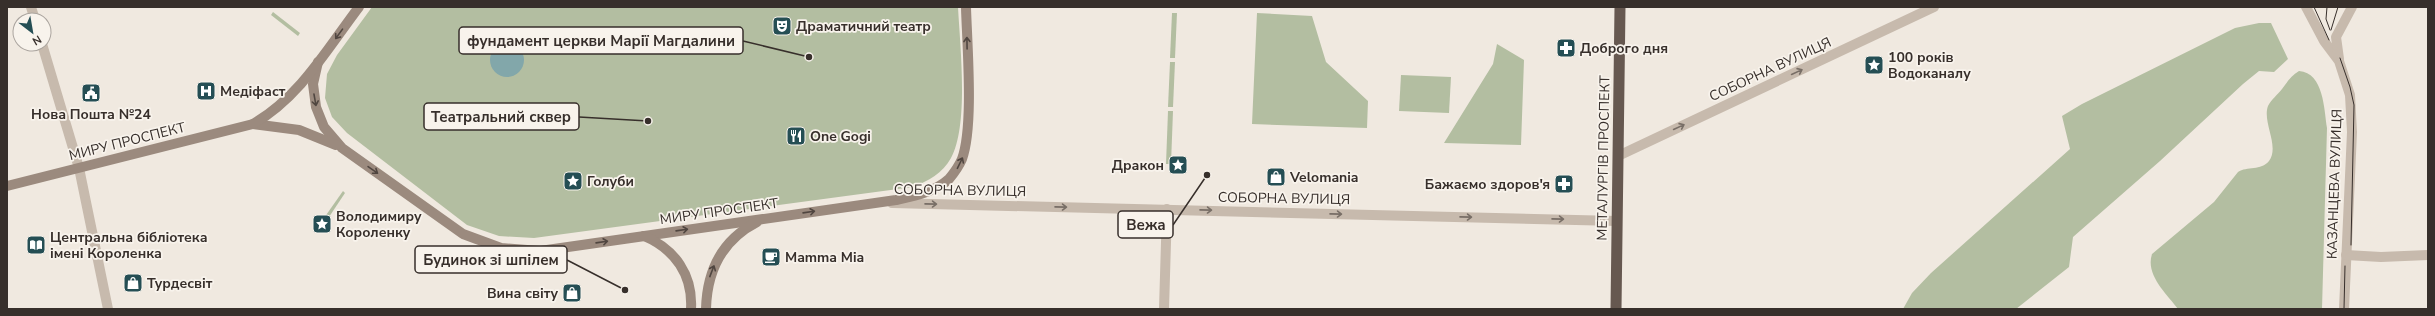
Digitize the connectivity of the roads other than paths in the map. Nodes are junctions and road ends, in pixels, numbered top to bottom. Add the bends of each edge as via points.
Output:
1 (359, 7) edge
2 (966, 7) edge
3 (1620, 7) edge
4 (1934, 7) edge
5 (2306, 7) edge
6 (2352, 7) edge
7 (2336, 37) junction
8 (2324, 41) junction
9 (44, 52) edge
10 (2339, 61) junction
11 (318, 62) junction
12 (253, 124) junction
13 (342, 148) junction
14 (1618, 156) junction
15 (79, 168) junction
16 (7, 186) edge
17 (878, 202) junction
18 (1167, 209) junction
19 (770, 218) junction
20 (1617, 221) junction
21 (644, 236) junction
22 (2346, 255) junction
23 (2428, 255) edge
24 (108, 309) edge
25 (691, 309) edge
26 (706, 309) edge
27 (1164, 309) edge
28 (1616, 309) edge
29 (2344, 309) edge

1 -> 11 main road, МИРУ ПРОСПЕКТ
17 -> 2 main road, МИРУ ПРОСПЕКТ via 913,196 941,186 957,169 962,159 967,110
3 - 14 highway, МЕТАЛУРГІВ ПРОСПЕКТ
14 -> 4 street, СОБОРНА ВУЛИЦЯ
5 - 8 street, КАЗАНЦЕВА ВУЛИЦЯ
6 - 7 street
7 - 8 street
7 - 10 street, КАЗАНЦЕВА ВУЛИЦЯ
8 - 10 street, КАЗАНЦЕВА ВУЛИЦЯ
9 - 15 street
10 - 22 street, КАЗАНЦЕВА ВУЛИЦЯ via 2347,80 2352,110
11 - 12 main road, МИРУ ПРОСПЕКТ via 283,104
11 -> 13 main road, МИРУ ПРОСПЕКТ via 313,84 316,107 324,127
12 - 13 main road, МИРУ ПРОСПЕКТ via 299,130
12 - 15 main road, МИРУ ПРОСПЕКТ
13 -> 21 main road, МИРУ ПРОСПЕКТ via 463,234 488,244 520,251 540,251
14 - 20 highway, МЕТАЛУРГІВ ПРОСПЕКТ
15 - 16 main road, МИРУ ПРОСПЕКТ
15 - 24 street
17 -> 18 street, СОБОРНА ВУЛИЦЯ
19 -> 17 main road, МИРУ ПРОСПЕКТ
18 -> 20 street, СОБОРНА ВУЛИЦЯ
18 - 27 street
21 -> 19 main road, МИРУ ПРОСПЕКТ
26 -> 19 main road via 709,279 721,252 748,227
20 - 28 highway, МЕТАЛУРГІВ ПРОСПЕКТ
21 - 25 main road via 667,249 678,262 688,280
22 - 23 street
22 - 29 street, КАЗАНЦЕВА ВУЛИЦЯ

